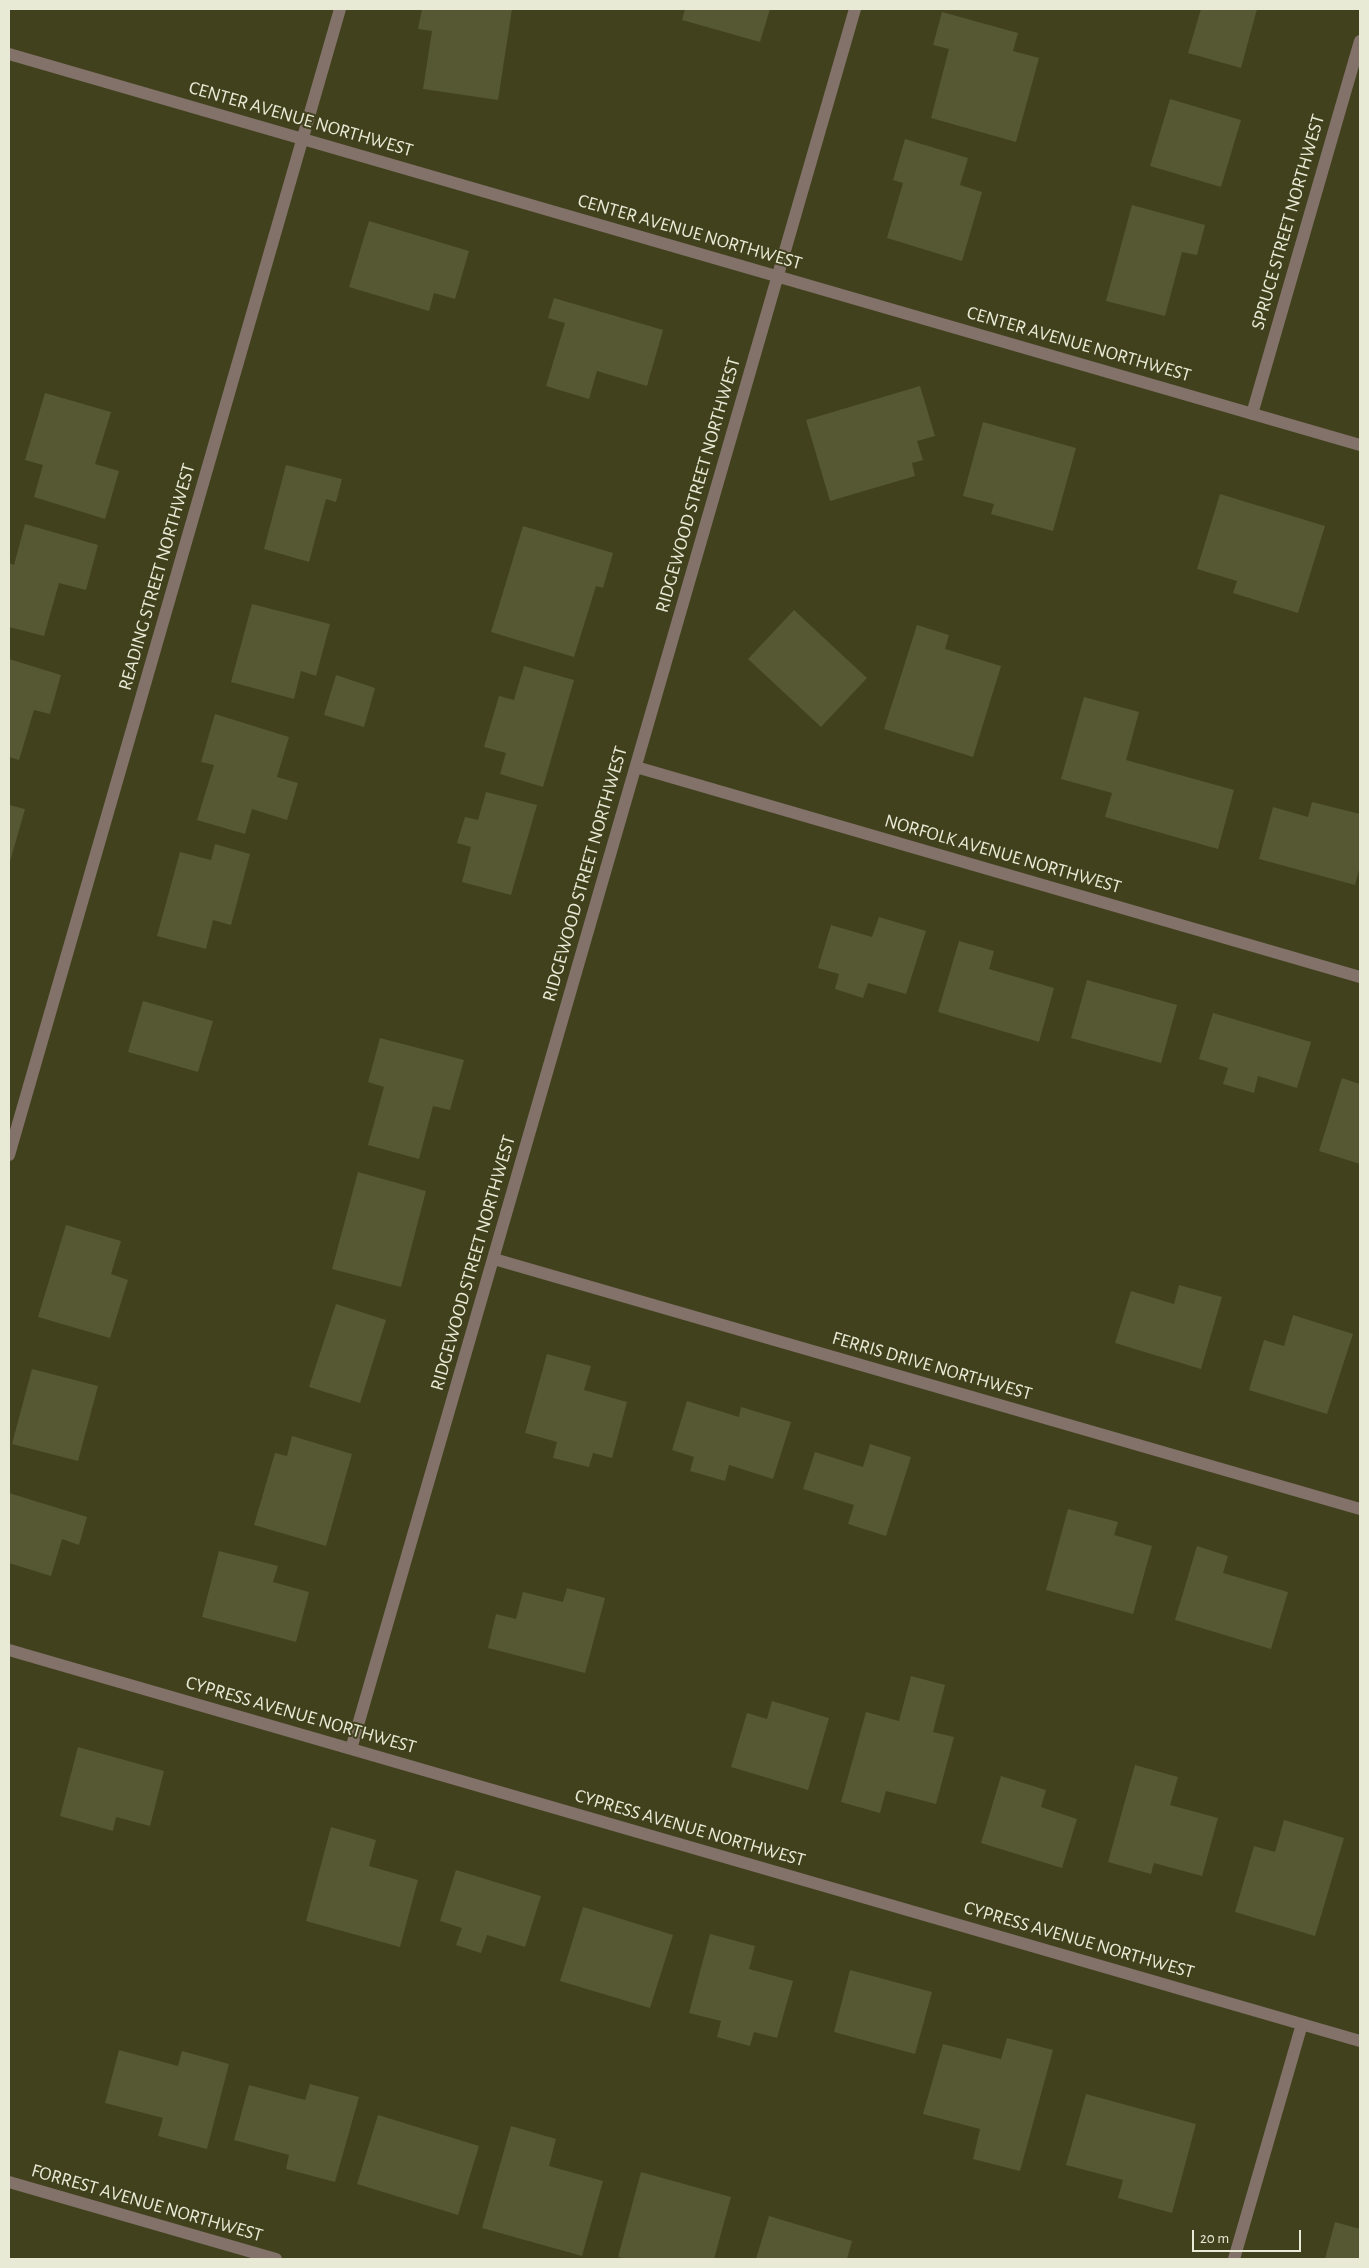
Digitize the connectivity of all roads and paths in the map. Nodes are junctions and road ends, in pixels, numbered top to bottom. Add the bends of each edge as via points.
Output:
1 (340, 9) edge
2 (855, 9) edge
3 (1360, 41) edge
4 (9, 54) edge
5 (303, 140) junction
6 (778, 277) junction
7 (1252, 414) junction
8 (1360, 445) edge
9 (636, 767) junction
10 (1360, 977) edge
11 (9, 1155) edge
12 (494, 1259) junction
13 (1360, 1509) edge
14 (9, 1650) edge
15 (351, 1750) junction
16 (1302, 2024) junction
17 (1360, 2041) edge
18 (9, 2182) edge
19 (276, 2259) edge
20 (1234, 2259) edge

1 - 5 street, READING STREET NORTHWEST
2 - 6 street, RIDGEWOOD STREET NORTHWEST
3 - 7 street, SPRUCE STREET NORTHWEST
4 - 5 street, CENTER AVENUE NORTHWEST
5 - 6 street, CENTER AVENUE NORTHWEST
5 - 11 street, READING STREET NORTHWEST
6 - 7 street, CENTER AVENUE NORTHWEST
6 - 9 street, RIDGEWOOD STREET NORTHWEST
7 - 8 street, CENTER AVENUE NORTHWEST
9 - 10 street, NORFOLK AVENUE NORTHWEST
9 - 12 street, RIDGEWOOD STREET NORTHWEST
12 - 13 street, FERRIS DRIVE NORTHWEST
12 - 15 street, RIDGEWOOD STREET NORTHWEST
14 - 15 street, CYPRESS AVENUE NORTHWEST
15 - 16 street, CYPRESS AVENUE NORTHWEST
16 - 17 street, CYPRESS AVENUE NORTHWEST
16 - 20 street
18 - 19 street, FORREST AVENUE NORTHWEST

